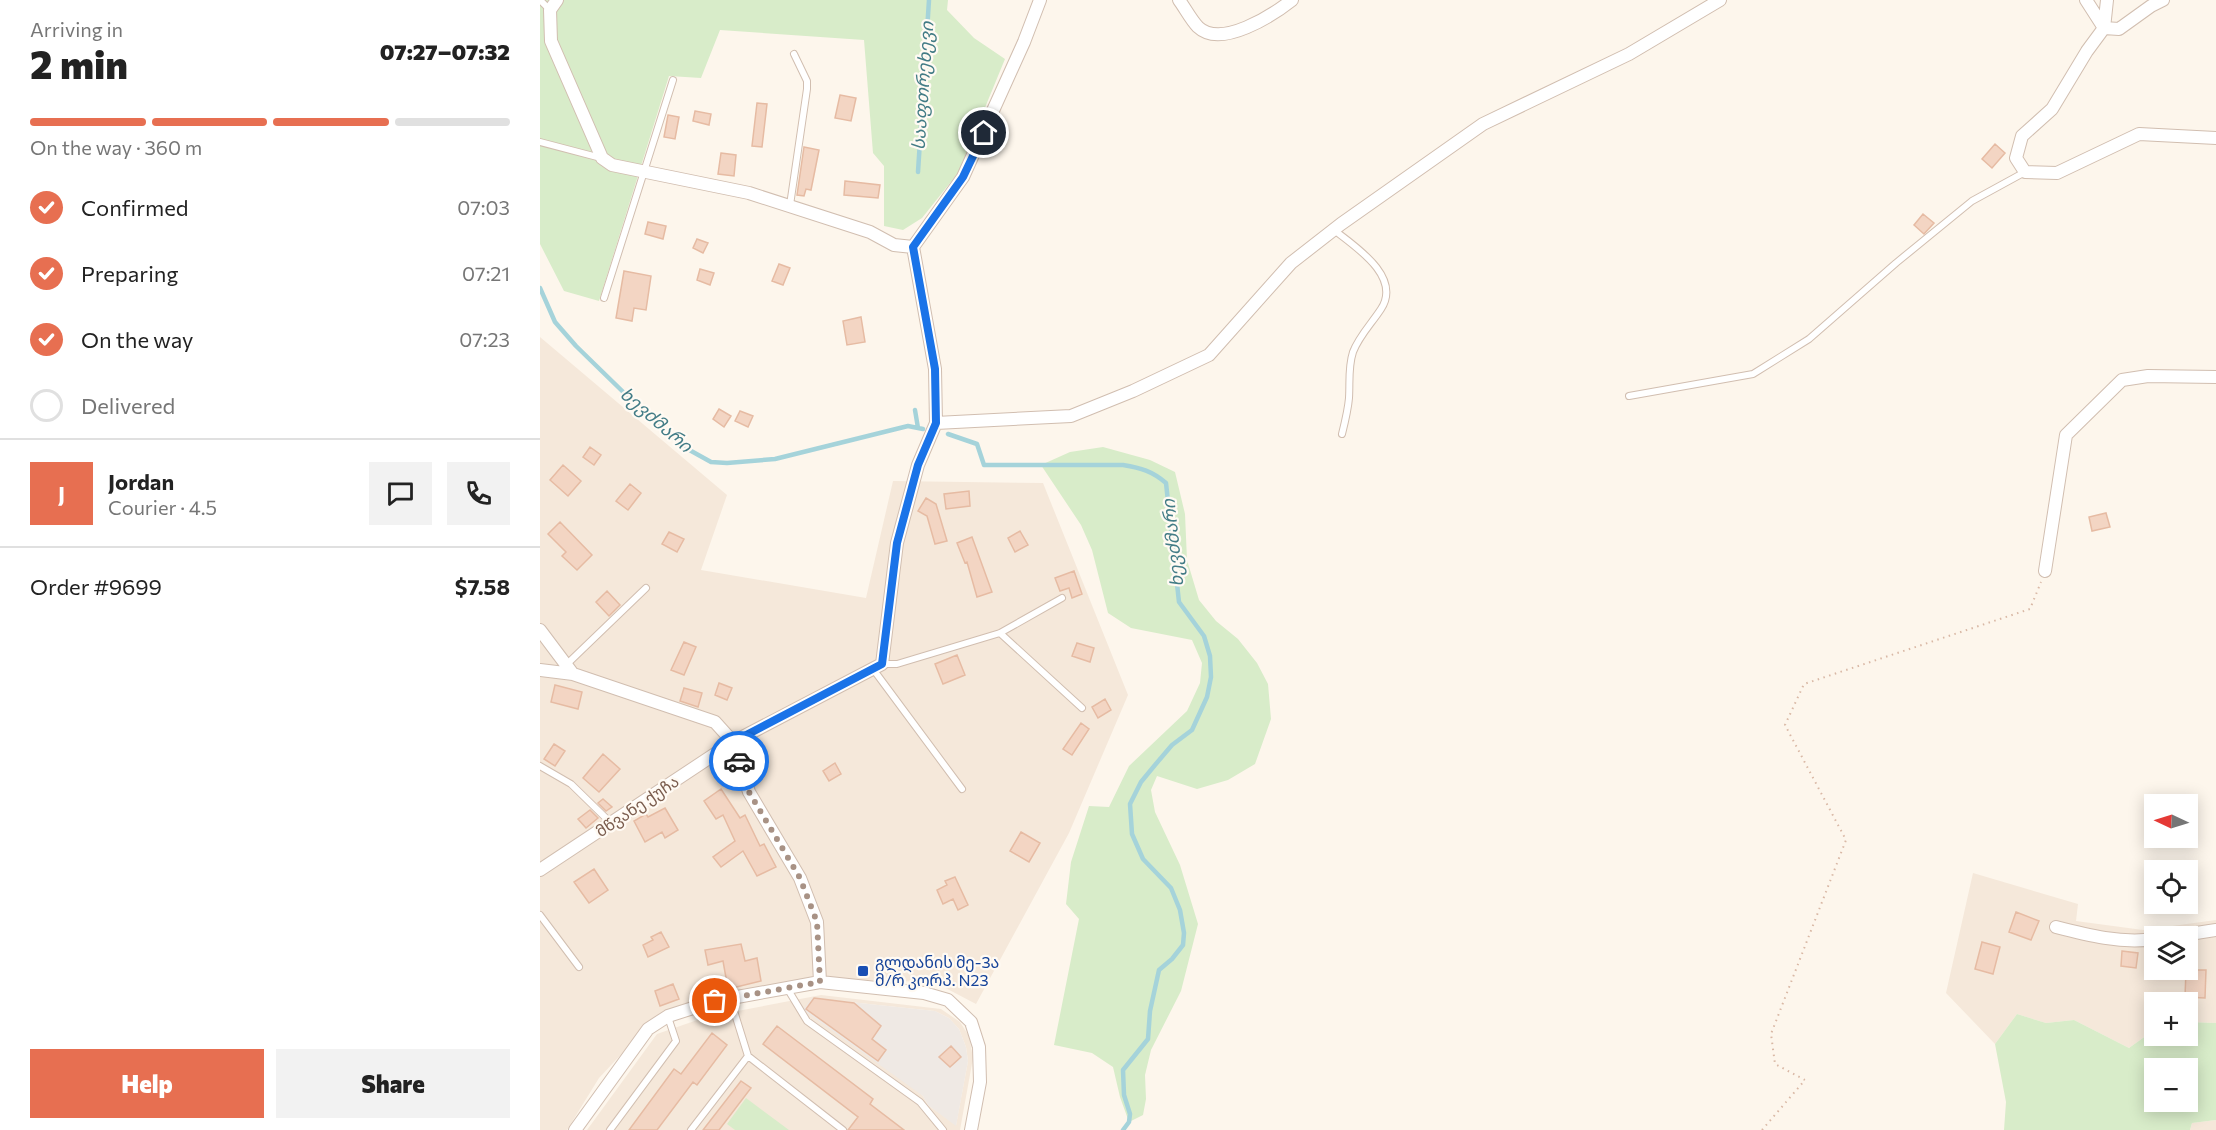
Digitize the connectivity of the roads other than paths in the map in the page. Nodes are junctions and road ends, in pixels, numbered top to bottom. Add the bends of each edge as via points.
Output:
1 (540, 0) edge
2 (1040, 0) edge
3 (1179, 0) edge
4 (1292, 0) edge
5 (1720, 0) edge
6 (2086, 0) edge
7 (2107, 0) edge
8 (2163, 0) edge
9 (553, 5) edge
10 (2104, 28) junction
11 (794, 54) dead end
12 (673, 80) dead end
13 (2216, 138) edge
14 (540, 142) edge
15 (602, 158) junction
16 (645, 172) junction
17 (2025, 172) junction
18 (790, 205) junction
19 (1333, 230) junction
20 (913, 247) junction
21 (604, 298) dead end
22 (2216, 377) edge
23 (1629, 396) dead end
24 (936, 423) junction
25 (1342, 434) dead end
26 (2045, 571) road end
27 (646, 588) dead end
28 (1062, 598) dead end
29 (540, 630) edge
30 (1000, 633) junction
31 (877, 666) junction
32 (570, 669) junction
33 (540, 670) edge
34 (1082, 708) dead end
35 (733, 742) junction
36 (540, 766) edge
37 (962, 789) dead end
38 (612, 824) junction
39 (540, 870) edge
40 (540, 915) edge
41 (2056, 927) dead end
42 (2216, 930) edge
43 (2198, 933) edge
44 (2144, 941) edge
45 (579, 967) dead end
46 (820, 982) junction
47 (787, 988) junction
48 (730, 998) junction
49 (668, 1016) junction
50 (748, 1056) junction
51 (968, 1129) edge
52 (575, 1130) edge
53 (610, 1130) edge
54 (691, 1130) edge
55 (843, 1130) edge
56 (943, 1130) edge

1 - 9 lane
2 - 20 street via 963,177
3 - 4 street via 1199,28 1212,34 1233,32 1269,18
5 - 19 street via 1629,54 1483,124
6 - 10 street
7 - 10 street
8 - 10 street via 2120,29
9 - 15 street via 550,41
10 - 17 street via 2052,109 2022,136 2016,158
11 - 18 lane via 807,89
12 - 16 lane
13 - 17 street via 2139,134 2057,173
14 - 15 lane
15 - 16 street via 612,165
16 - 18 street
16 - 21 lane
17 - 23 lane via 1972,201 1809,339 1753,374
18 - 20 street via 870,232 894,245
19 - 24 street via 1291,263 1209,355 1071,417
19 - 25 lane via 1362,251 1387,287 1386,300 1355,347 1350,362
20 - 24 street via 935,369
22 - 26 street via 2148,376 2122,380 2066,435
24 - 31 street via 918,465 897,543
27 - 32 lane
28 - 30 lane
29 - 32 street
30 - 31 lane via 897,664
30 - 34 lane
31 - 35 street, მწვანე ქუჩა
31 - 37 lane
32 - 33 street
32 - 35 street via 715,722
35 - 38 street, მწვანე ქუჩა
35 - 46 street via 749,792 800,878 817,922
36 - 38 lane via 571,784
38 - 39 street, მწვანე ქუჩა
40 - 45 lane
41 - 44 street via 2085,935
42 - 43 street
46 - 47 street
46 - 51 street via 924,993 948,1000 971,1022 980,1047 980,1082
47 - 48 street
47 - 56 lane via 807,1021 920,1102
48 - 49 street
48 - 50 lane
49 - 52 street via 648,1029
49 - 53 lane via 676,1041
50 - 54 lane
50 - 55 lane

